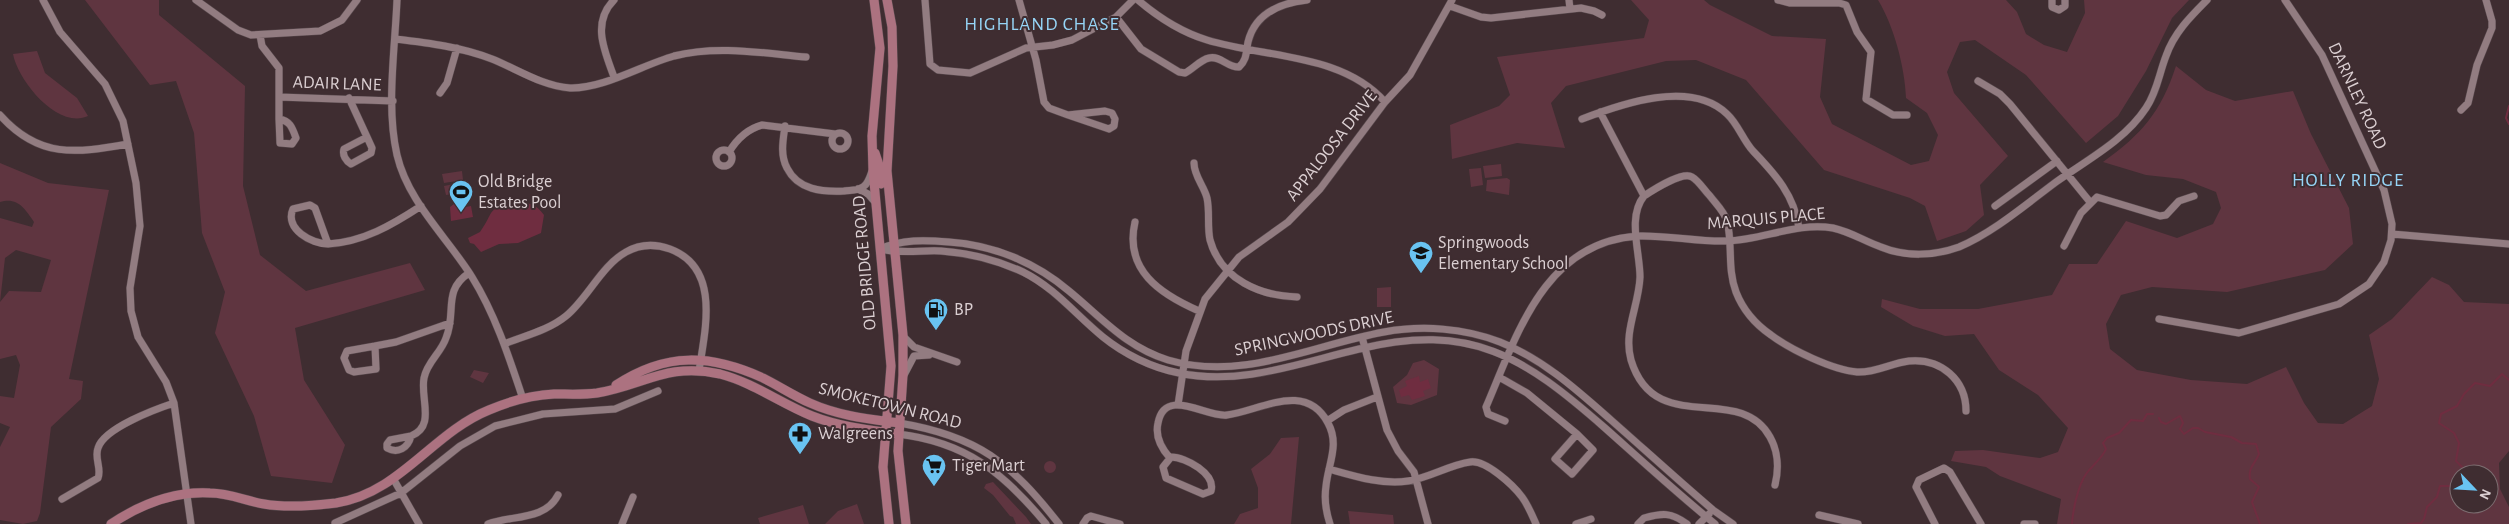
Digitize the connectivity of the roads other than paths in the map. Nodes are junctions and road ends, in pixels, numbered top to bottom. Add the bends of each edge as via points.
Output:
1 (43, 0) edge
2 (196, 0) edge
3 (357, 0) edge
4 (397, 0) edge
5 (614, 0) edge
6 (874, 0) edge
7 (887, 0) edge
8 (925, 0) edge
9 (1019, 0) edge
10 (1133, 0) edge
11 (1138, 0) edge
12 (1307, 0) edge
13 (1569, 0) edge
14 (1778, 0) edge
15 (2052, 0) edge
16 (2065, 0) edge
17 (2207, 0) edge
18 (2285, 0) edge
19 (2486, 0) edge
20 (1451, 3) edge
21 (1570, 9) junction
22 (1602, 15) dead end
23 (1116, 17) junction
24 (260, 35) junction
25 (396, 39) junction
26 (1033, 47) junction
27 (457, 48) junction
28 (1247, 49) junction
29 (806, 57) dead end
30 (614, 77) junction
31 (1978, 81) dead end
32 (440, 93) dead end
33 (279, 97) junction
34 (349, 98) junction
35 (393, 101) junction
36 (1385, 102) junction
37 (2461, 110) dead end
38 (1600, 112) junction
39 (0, 115) edge
40 (1068, 115) junction
41 (1907, 115) dead end
42 (278, 119) dead end
43 (1582, 119) dead end
44 (785, 126) junction
45 (835, 134) dead end
46 (367, 137) dead end
47 (128, 144) junction
48 (872, 146) junction
49 (729, 152) dead end
50 (2058, 161) junction
51 (1194, 163) dead end
52 (873, 171) junction
53 (2068, 174) junction
54 (858, 190) junction
55 (1644, 196) junction
56 (2194, 196) dead end
57 (2090, 202) junction
58 (876, 203) junction
59 (421, 206) junction
60 (1995, 206) dead end
61 (1135, 222) dead end
62 (1799, 228) junction
63 (2392, 234) junction
64 (1637, 236) junction
65 (1728, 241) junction
66 (328, 244) junction
67 (2509, 244) edge
68 (2064, 246) dead end
69 (889, 247) junction
70 (1227, 269) junction
71 (469, 273) junction
72 (1297, 297) dead end
73 (1199, 311) junction
74 (2159, 319) dead end
75 (450, 323) junction
76 (903, 335) junction
77 (1362, 337) junction
78 (504, 344) junction
79 (375, 346) junction
80 (1364, 347) junction
81 (1512, 347) junction
82 (932, 354) junction
83 (1507, 356) junction
84 (700, 360) junction
85 (957, 362) dead end
86 (1183, 364) junction
87 (699, 371) junction
88 (1181, 374) junction
89 (904, 376) junction
90 (1499, 377) junction
91 (607, 391) junction
92 (658, 391) dead end
93 (1377, 397) junction
94 (522, 399) junction
95 (174, 403) junction
96 (1178, 404) junction
97 (1966, 412) dead end
98 (886, 421) junction
99 (1327, 421) junction
100 (1504, 421) dead end
101 (899, 423) junction
102 (885, 432) junction
103 (898, 434) junction
104 (1577, 434) junction
105 (410, 436) dead end
106 (1170, 458) junction
107 (1329, 470) junction
108 (1416, 479) junction
109 (394, 480) junction
110 (1775, 485) dead end
111 (401, 493) junction
112 (187, 494) junction
113 (558, 495) dead end
114 (633, 497) dead end
115 (62, 499) dead end
116 (1713, 510) junction
117 (1820, 516) dead end
118 (1706, 517) junction
119 (1591, 518) dead end
120 (335, 523) edge
121 (111, 524) edge
122 (191, 524) edge
123 (419, 524) edge
124 (488, 524) edge
125 (622, 524) edge
126 (889, 524) edge
127 (906, 524) edge
128 (1046, 524) edge
129 (1059, 524) edge
130 (1083, 524) edge
131 (1120, 524) edge
132 (1330, 524) edge
133 (1428, 524) edge
134 (1536, 524) edge
135 (1576, 524) edge
136 (1638, 524) edge
137 (1687, 524) edge
138 (1699, 524) edge
139 (1715, 524) edge
140 (1734, 524) edge
141 (1858, 524) edge
142 (1935, 524) edge
143 (1981, 524) edge
144 (2024, 524) edge
145 (2036, 524) edge

1 - 47 street via 60,32 111,94 123,121
2 - 24 street via 238,30
3 - 24 street via 342,20 326,29
4 - 25 street
5 - 30 street via 604,13 601,29
6 - 48 main road, OLD BRIDGE ROAD via 880,48
7 - 69 main road, OLD BRIDGE ROAD via 893,46 886,171
8 - 26 street via 929,61 934,69 970,73
9 - 26 street
10 - 23 street
11 - 28 street via 1165,21 1190,34
12 - 28 street via 1286,3 1265,14 1254,28
13 - 21 street
14 - 41 street via 1846,5 1857,32 1871,52 1866,99 1893,115
15 - 16 street via 2052,7 2059,10 2065,6
17 - 53 street, MARQUIS PLACE via 2175,37 2153,96 2140,117
18 - 63 street, DARNLEY ROAD via 2316,44 2341,94 2384,190 2391,214
19 - 37 street via 2492,25 2477,65 2468,103
20 - 21 street via 1481,17 1491,18
20 - 36 street, APPALOOSA DRIVE via 1410,75
21 - 22 street via 1588,8
23 - 26 street via 1063,43
23 - 28 street via 1141,49 1182,72 1188,72 1208,58 1239,67 1245,60
24 - 33 street via 262,46 279,68
25 - 27 street
25 - 35 street
26 - 40 street via 1046,105
27 - 30 street via 559,86 586,87
27 - 32 street via 447,83
28 - 36 street via 1340,71 1370,88
29 - 30 street via 734,50 702,51 673,56
31 - 50 street via 2010,104
33 - 34 street, ADAIR LANE
33 - 42 street
34 - 35 street, ADAIR LANE
34 - 46 street
35 - 59 street via 397,155 406,181
36 - 70 street, APPALOOSA DRIVE via 1306,206
38 - 43 street
38 - 55 street
38 - 62 street via 1637,100 1680,97 1695,98 1723,110 1748,146 1784,184
39 - 47 street via 27,139 55,150 78,152
40 - 40 street via 1106,129 1112,128 1115,122 1112,113 1105,111
44 - 45 street
44 - 49 street via 752,128
44 - 54 street via 782,156 793,177 820,192
47 - 95 street via 140,226 130,288 131,311 141,342 162,373
48 - 52 main road, OLD BRIDGE ROAD
48 - 69 main road via 880,168
50 - 53 street
50 - 60 street
51 - 70 street via 1207,198 1210,240
52 - 54 street via 867,183
52 - 58 main road, OLD BRIDGE ROAD
53 - 57 street
53 - 62 street, MARQUIS PLACE via 1992,229 1948,250 1900,253 1838,229
54 - 58 street via 868,194
55 - 64 street via 1637,216
55 - 65 street via 1680,176 1691,176 1724,214
56 - 57 street via 2179,200 2166,215 2160,216 2102,197
57 - 68 street
58 - 69 main road, OLD BRIDGE ROAD
59 - 66 street via 370,236
59 - 71 street
61 - 73 street via 1133,249 1148,278 1170,297
62 - 65 street, MARQUIS PLACE
63 - 67 street
63 - 74 street, DARNLEY ROAD via 2384,262 2374,279 2361,292 2339,304 2239,333
64 - 65 street, MARQUIS PLACE
64 - 81 street, MARQUIS PLACE via 1597,247 1562,268 1538,296
64 - 110 street via 1639,289 1629,342 1638,375 1656,395 1673,404 1732,410 1754,418 1767,431 1775,447
65 - 97 street via 1730,270 1736,292 1747,312 1772,337 1832,366 1850,371 1868,372 1909,361 1935,366 1954,376 1962,386
66 - 66 street via 315,208 310,205 293,209 291,214 300,235
69 - 76 main road, OLD BRIDGE ROAD
69 - 86 street, SPRINGWOODS DRIVE via 917,240 954,242 1016,258 1056,280 1128,342 1155,356
69 - 88 street, SPRINGWOODS DRIVE via 960,253 1004,264 1047,287 1114,346
69 - 98 main road, OLD BRIDGE ROAD via 891,366
70 - 72 street via 1257,290
70 - 73 street, APPALOOSA DRIVE
71 - 75 street via 454,288
71 - 78 street
73 - 86 street, APPALOOSA DRIVE
75 - 79 street
75 - 105 street via 446,339 424,379 425,423 420,432
76 - 82 street via 914,347
76 - 89 main road, OLD BRIDGE ROAD
77 - 80 street
77 - 81 street, SPRINGWOODS DRIVE via 1391,331 1434,329 1487,338
77 - 86 street, SPRINGWOODS DRIVE via 1247,366 1219,368
78 - 84 street via 551,325 566,315 626,252 641,246 656,246 673,250 689,260 702,280 706,296
78 - 94 street
79 - 79 street via 347,351 344,356 347,367 354,372 374,370
80 - 83 street, SPRINGWOODS DRIVE via 1402,340 1440,340 1475,345
80 - 88 street, SPRINGWOODS DRIVE via 1250,376 1216,378
80 - 93 street
81 - 83 street, MARQUIS PLACE
81 - 116 street, SPRINGWOODS DRIVE via 1569,384
82 - 85 street
82 - 89 street via 914,356
83 - 90 street, MARQUIS PLACE
83 - 118 street, SPRINGWOODS DRIVE via 1554,385
84 - 87 street
84 - 91 main road, SMOKETOWN ROAD via 659,363 636,372
84 - 98 main road, SMOKETOWN ROAD via 747,372 826,409 858,418
86 - 88 street, APPALOOSA DRIVE
87 - 91 main road, SMOKETOWN ROAD via 656,374
87 - 102 main road, SMOKETOWN ROAD via 748,383 830,422
88 - 96 street, APPALOOSA DRIVE
89 - 101 main road, OLD BRIDGE ROAD
90 - 100 street, MARQUIS PLACE via 1486,410
90 - 104 street via 1527,393
91 - 94 main road, SMOKETOWN ROAD
92 - 111 street via 615,408 543,414 495,426 460,446
93 - 99 street via 1344,410
93 - 108 street via 1389,435
94 - 109 main road, SMOKETOWN ROAD via 469,419
95 - 112 street
95 - 115 street via 146,413 105,437 96,452 98,478
96 - 99 street via 1227,415 1293,400 1315,409
96 - 106 street via 1164,411 1157,425 1158,439
98 - 101 main road, SMOKETOWN ROAD
98 - 102 main road, OLD BRIDGE ROAD
99 - 107 street via 1334,442
101 - 103 main road, OLD BRIDGE ROAD
101 - 129 street, SMOKETOWN ROAD via 944,432 987,453 1025,483
102 - 103 main road, SMOKETOWN ROAD
102 - 126 main road, OLD BRIDGE ROAD via 883,467
103 - 127 main road, OLD BRIDGE ROAD
103 - 128 street, SMOKETOWN ROAD via 930,439 977,458 1018,492
104 - 104 street via 1592,450 1572,474 1555,459
106 - 106 street via 1183,458 1196,465 1211,483 1211,491 1203,494 1166,478 1163,467
107 - 108 street via 1370,479
107 - 132 street via 1325,497
108 - 133 street
108 - 134 street via 1468,462 1485,464 1522,498
109 - 111 street
109 - 112 main road, SMOKETOWN ROAD via 357,497 312,505 274,505 216,493
111 - 120 street
111 - 123 street
112 - 121 main road, SMOKETOWN ROAD via 144,505
112 - 122 street
113 - 124 street via 554,503 544,510
114 - 125 street
116 - 118 street
116 - 140 street, SPRINGWOODS DRIVE
117 - 141 street
118 - 138 street
118 - 139 street, SPRINGWOODS DRIVE
119 - 135 street
130 - 131 street via 1091,516
136 - 137 street via 1646,517 1668,514
142 - 143 street via 1916,487 1919,480 1944,468 1950,472
144 - 145 street

